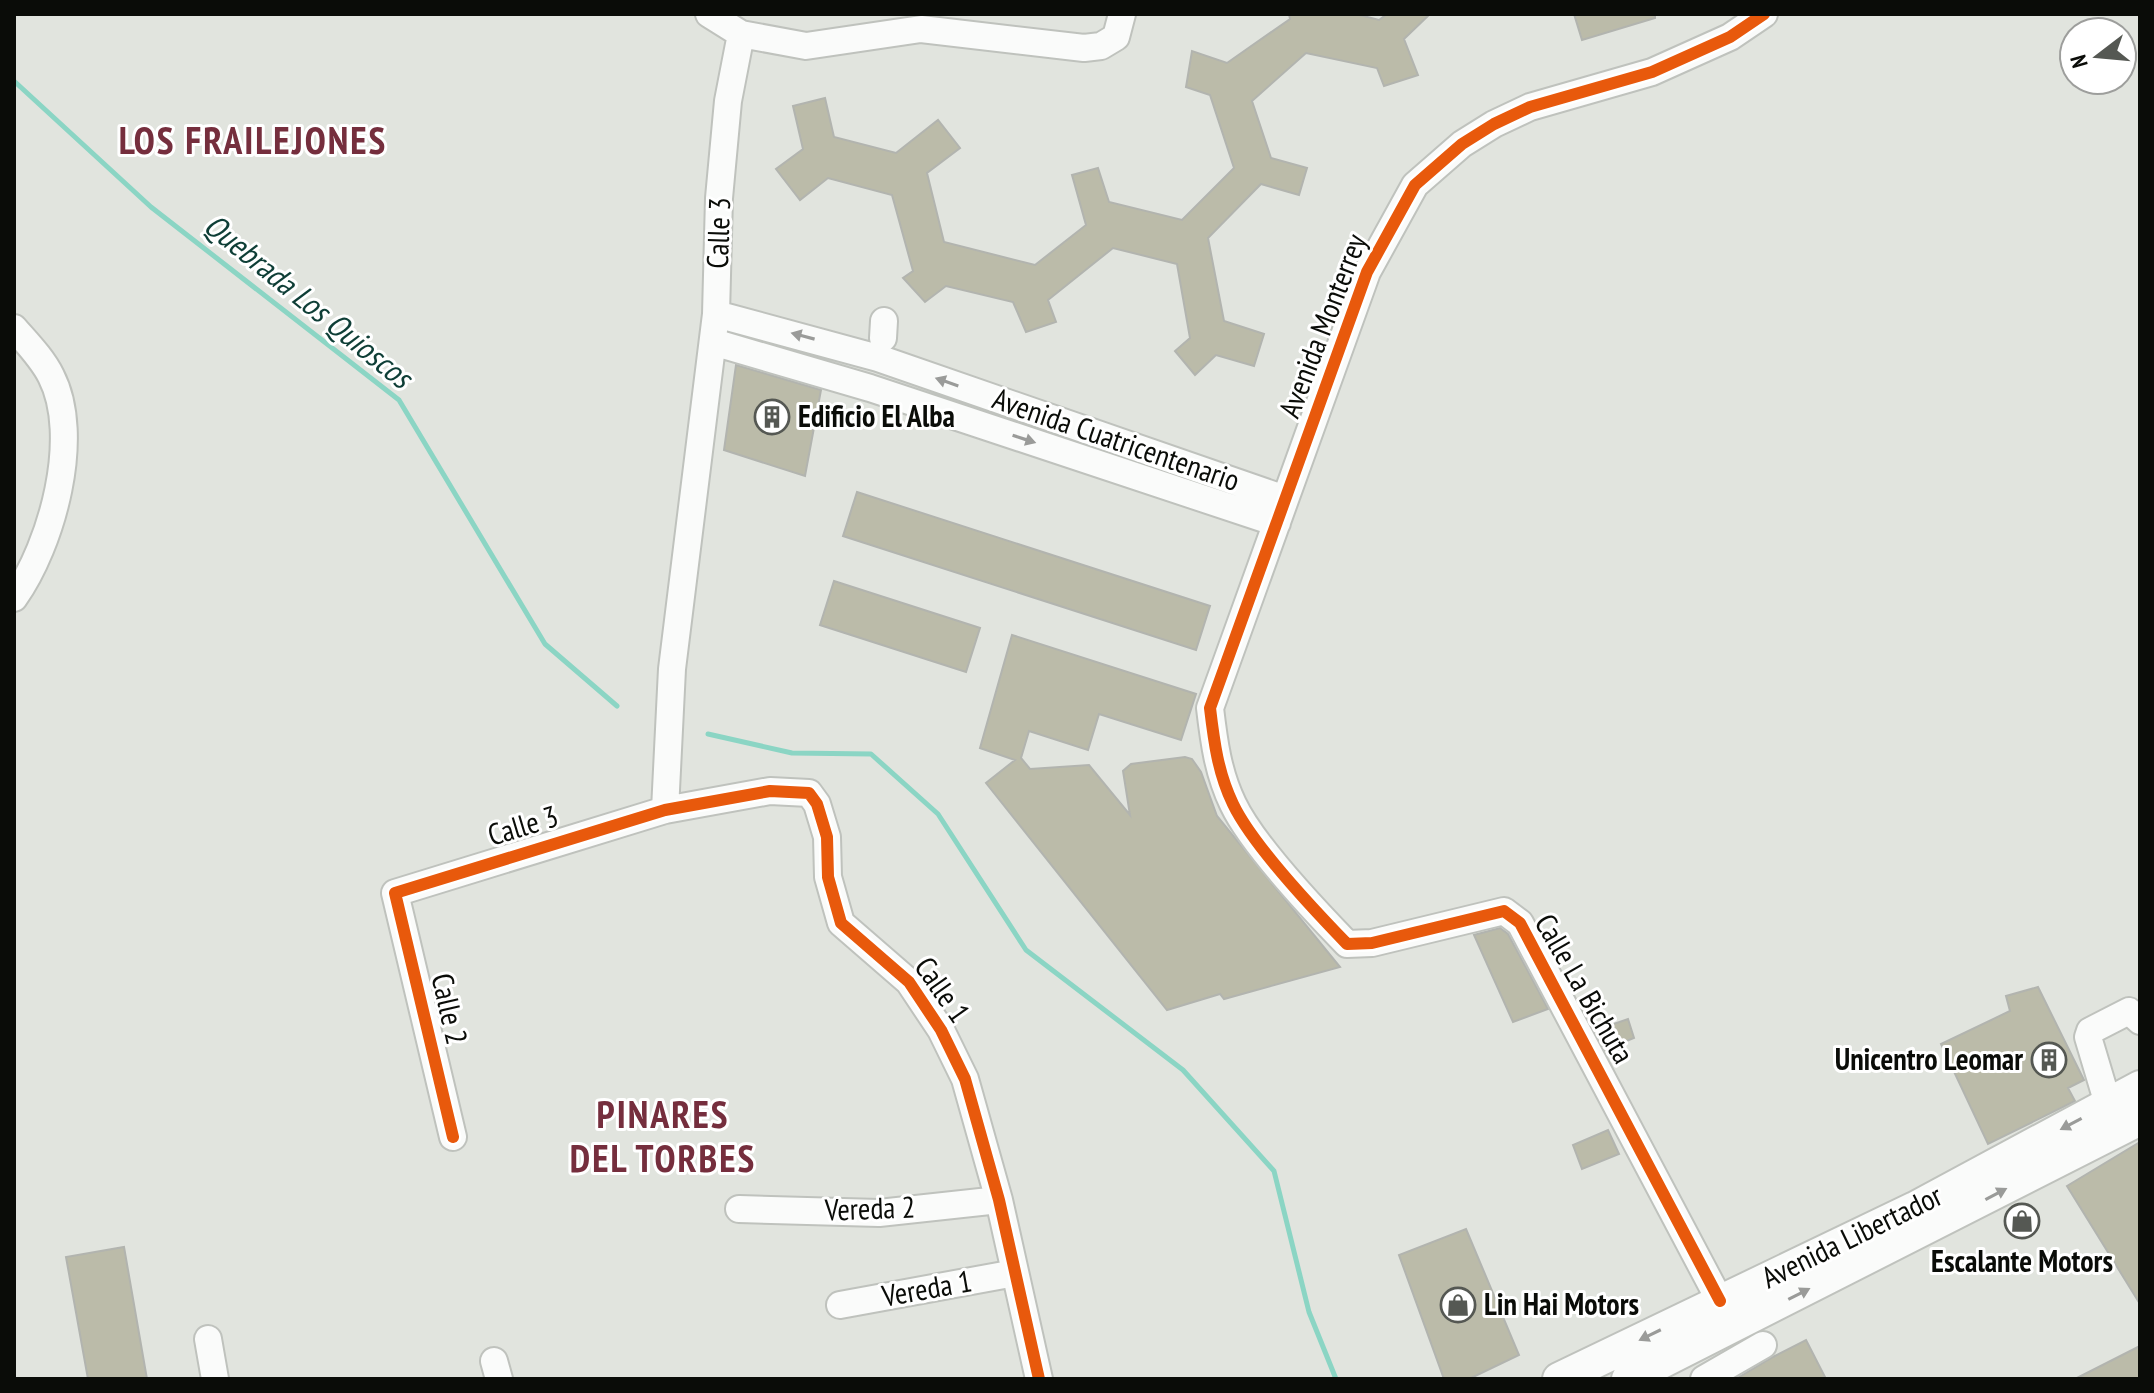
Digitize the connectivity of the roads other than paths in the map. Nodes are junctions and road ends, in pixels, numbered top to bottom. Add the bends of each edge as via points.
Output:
1 (709, 14) edge
2 (1764, 14) edge
3 (1122, 16) edge
4 (919, 22) edge
5 (741, 34) junction
6 (716, 314) junction
7 (14, 328) edge
8 (713, 342) junction
9 (1281, 511) junction
10 (14, 598) edge
11 (665, 810) junction
12 (395, 893) joint
13 (2140, 1021) edge
14 (2140, 1087) edge
15 (2108, 1104) junction
16 (2140, 1119) edge
17 (453, 1137) dead end
18 (999, 1200) junction
19 (739, 1209) dead end
20 (1015, 1273) junction
21 (1720, 1301) junction
22 (840, 1305) dead end
23 (208, 1339) dead end
24 (1763, 1345) dead end
25 (1663, 1372) edge
26 (215, 1379) edge
27 (1039, 1379) edge
28 (1559, 1379) edge
29 (1628, 1379) edge
30 (1704, 1379) edge

1 - 5 street
2 - 9 street, Avenida Monterrey via 1730,37 1652,72 1530,107 1494,124 1415,185 1367,272
3 - 4 street via 1116,37 1084,48
4 - 5 street via 806,46
5 - 6 street, Calle 3 via 719,198
6 - 8 street, Calle 3
9 -> 6 street, Avenida Cuatricentenario via 878,358
7 - 10 street via 52,377 65,443 45,536
8 -> 9 street, Avenida Cuatricentenario
8 - 11 street, Calle 3 via 672,669
9 - 21 street, Calle La Bichuta via 1210,708 1220,772 1234,808 1347,944 1372,943 1504,911 1520,923
11 - 12 street, Calle 3
11 - 18 street, Calle 1 via 770,791 809,793 827,837 828,877 841,923 909,982 941,1030 965,1079
12 - 17 street, Calle 2
13 - 15 street via 2129,1011 2090,1031
14 - 15 main road, Avenida Libertador
15 -> 21 main road, Avenida Libertador via 1915,1208
25 -> 16 main road, Avenida Libertador
18 - 19 street, Vereda 2 via 879,1213
18 - 20 street, Calle 1
20 - 22 street, Vereda 1
20 - 27 street, Calle 1
21 -> 28 main road, Avenida Libertador
23 - 26 street
24 - 30 street
25 - 29 main road, Avenida Libertador

